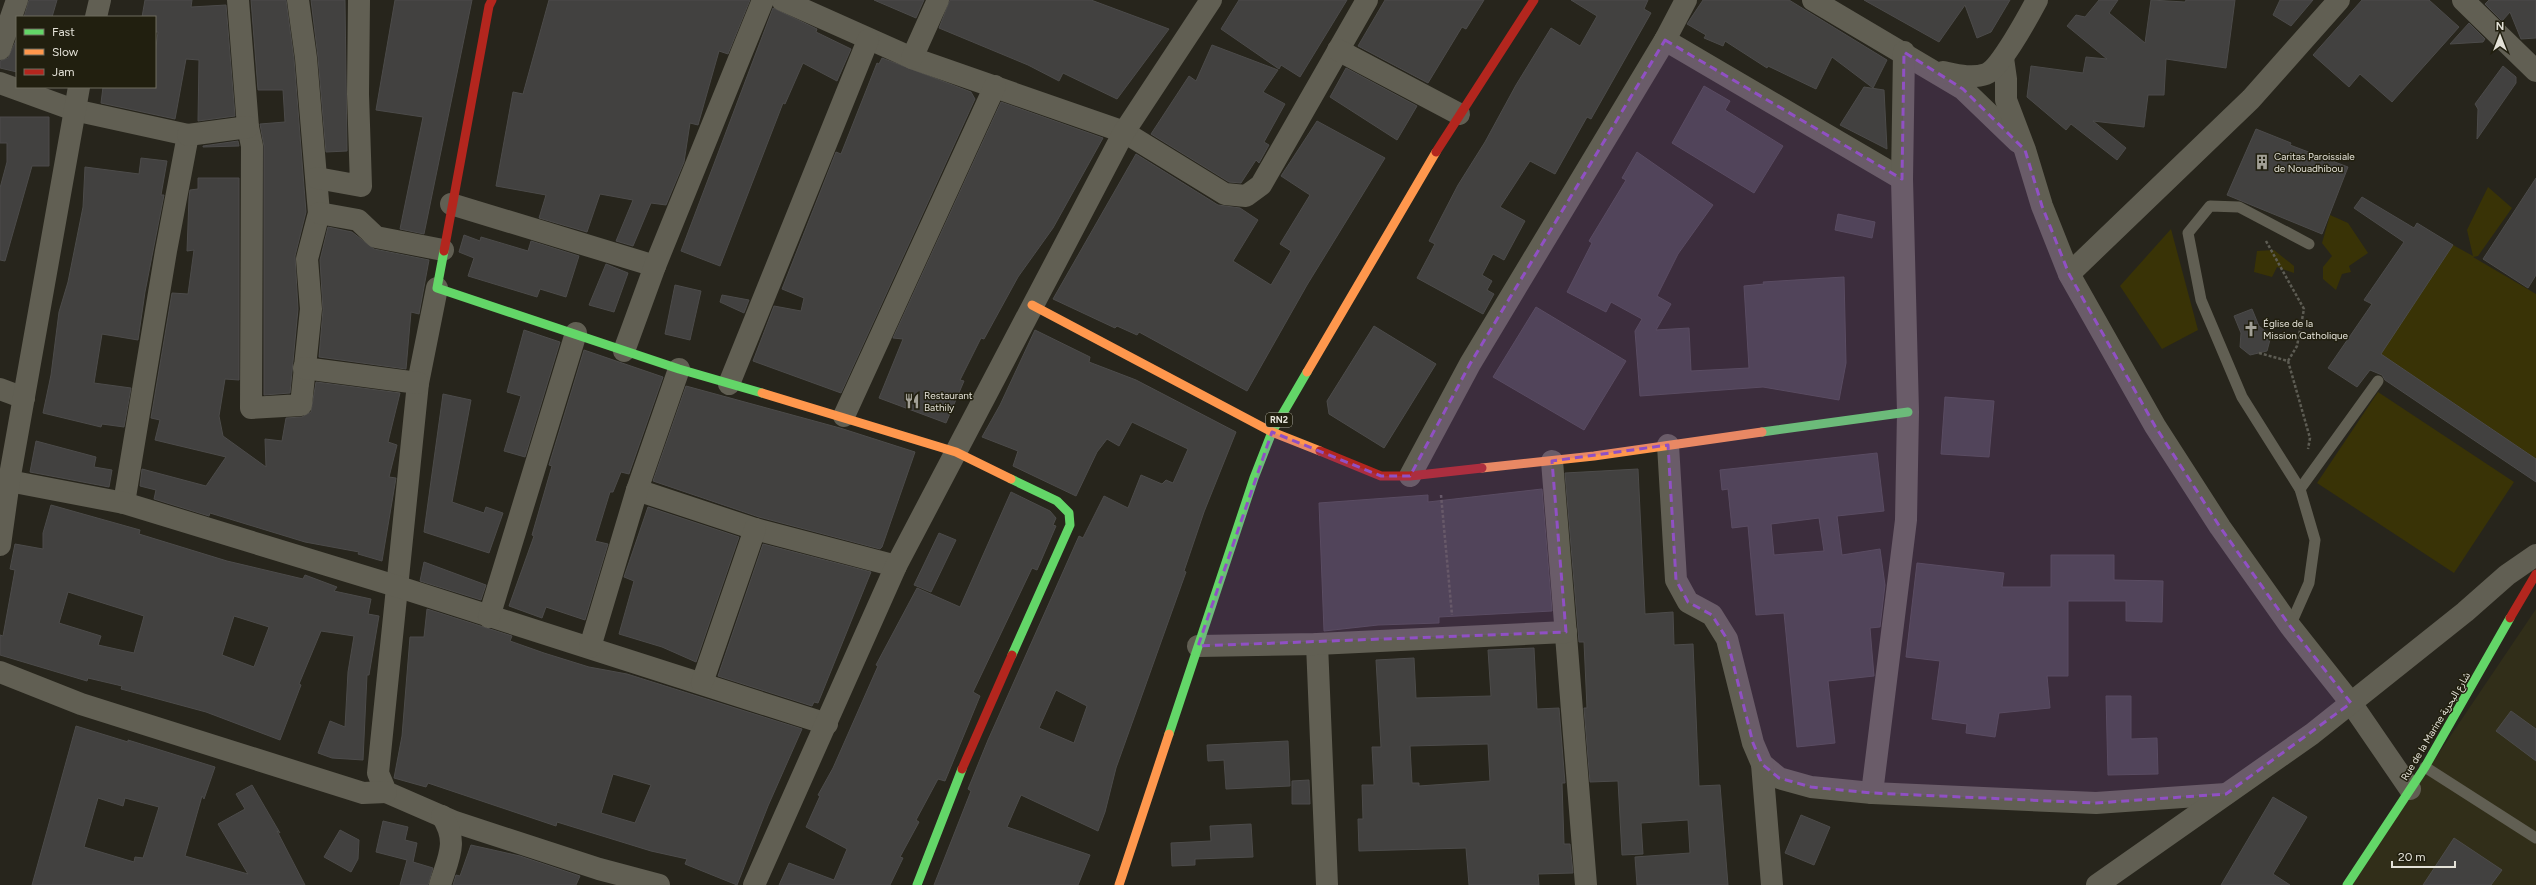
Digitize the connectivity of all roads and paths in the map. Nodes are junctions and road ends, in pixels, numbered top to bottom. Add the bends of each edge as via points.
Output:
1 (17, 0) edge
2 (100, 0) edge
3 (238, 0) edge
4 (298, 0) edge
5 (359, 0) edge
6 (763, 0) edge
7 (782, 0) edge
8 (938, 0) edge
9 (1211, 0) edge
10 (1367, 0) edge
11 (1534, 0) edge
12 (1686, 0) edge
13 (1813, 0) edge
14 (2037, 0) edge
15 (2339, 0) edge
16 (2463, 0) edge
17 (489, 2) edge
18 (96, 16) edge
19 (868, 40) junction
20 (1665, 40) junction
21 (0, 50) edge
22 (1338, 50) junction
23 (1904, 52) junction
24 (912, 58) junction
25 (2003, 58) junction
26 (1936, 71) junction
27 (2536, 71) edge
28 (0, 83) edge
29 (995, 86) junction
30 (79, 88) edge
31 (74, 110) junction
32 (1458, 114) junction
33 (248, 127) junction
34 (1124, 132) junction
35 (188, 135) junction
36 (2025, 150) junction
37 (317, 178) junction
38 (1902, 179) junction
39 (451, 204) junction
40 (319, 213) junction
41 (2264, 239) dead end
42 (2309, 244) dead end
43 (443, 250) junction
44 (655, 266) junction
45 (2069, 274) junction
46 (436, 288) junction
47 (1032, 305) junction
48 (576, 333) junction
49 (624, 351) junction
50 (2259, 353) dead end
51 (2288, 361) junction
52 (304, 368) junction
53 (679, 369) junction
54 (2378, 381) dead end
55 (418, 383) junction
56 (729, 384) junction
57 (0, 389) edge
58 (24, 398) junction
59 (1908, 412) junction
60 (844, 416) junction
61 (1272, 432) junction
62 (2310, 438) dead end
63 (1668, 444) junction
64 (956, 452) junction
65 (1552, 461) junction
66 (1439, 472) junction
67 (1410, 476) junction
68 (9, 481) junction
69 (2300, 489) junction
70 (637, 490) junction
71 (124, 503) junction
72 (755, 529) junction
73 (1, 536) edge
74 (2536, 555) edge
75 (896, 566) junction
76 (2536, 574) edge
77 (396, 586) junction
78 (489, 617) junction
79 (2290, 626) junction
80 (1566, 632) junction
81 (1454, 638) junction
82 (1317, 644) junction
83 (1198, 646) junction
84 (590, 647) junction
85 (0, 672) edge
86 (702, 683) junction
87 (2351, 703) junction
88 (827, 724) junction
89 (1762, 764) junction
90 (2425, 767) junction
91 (2410, 789) junction
92 (386, 792) junction
93 (1872, 793) junction
94 (2226, 794) junction
95 (442, 816) junction
96 (2536, 838) edge
97 (596, 877) edge
98 (440, 885) edge
99 (659, 885) edge
100 (754, 885) edge
101 (917, 885) edge
102 (1119, 885) edge
103 (1327, 885) edge
104 (1586, 885) edge
105 (1772, 885) edge
106 (2097, 885) edge
107 (2347, 885) edge

1 - 21 street
2 - 18 street
3 - 33 street
4 - 37 street
5 - 37 street via 358,94 361,186
6 - 44 street
7 - 19 street
8 - 24 street
9 - 34 street
10 - 22 street
11 - 32 main road, RN2
12 - 20 street
13 - 23 street
14 - 25 street
15 - 45 street via 2251,99
16 - 27 street
17 - 39 main road
19 - 24 street
19 - 56 street
20 - 38 street
20 - 67 street via 1470,364
22 - 32 street
22 - 34 street via 1261,185 1246,196 1225,194
23 - 26 street
23 - 38 street
24 - 29 street
25 - 26 street via 1987,74 1968,76
25 - 36 street via 2006,100
26 - 36 street via 1963,89
28 - 31 street
29 - 34 street
29 - 60 street
30 - 31 street
31 - 35 street
31 - 58 street
32 - 61 main road, RN2
33 - 35 street
33 - 52 street via 252,146 251,408 301,405
34 - 47 street
35 - 71 street
36 - 45 street via 2042,206
37 - 40 street
38 - 59 street
39 - 43 main road
39 - 44 street
40 - 43 street via 358,220 376,237
40 - 52 street via 307,259 311,309
41 - 51 path via 2304,309 2297,346
42 - 69 lane via 2239,207 2210,206 2188,233 2201,300 2242,397
43 - 46 main road
44 - 49 street
45 - 79 street via 2155,426 2220,527
46 - 48 main road
46 - 55 street
47 - 61 main road
47 - 64 street
48 - 49 main road
48 - 78 street
49 - 53 main road
50 - 51 path
51 - 62 path
52 - 55 street
53 - 56 main road
53 - 70 street
54 - 69 lane
55 - 77 street
56 - 60 main road
57 - 58 street
58 - 68 street
59 - 63 main road
59 - 93 street via 1906,520
60 - 64 main road
61 - 67 main road via 1381,476
61 - 83 main road, RN2
63 - 65 main road
63 - 89 street via 1676,580 1688,602 1712,615 1727,639 1753,743
64 - 75 street
64 - 101 main road via 1057,501 1069,513 1070,525 976,735
65 - 66 main road
65 - 80 street
66 - 67 main road
66 - 81 path
68 - 71 street
68 - 73 street
69 - 79 lane via 2315,540 2309,583
70 - 72 street
70 - 84 street
71 - 77 street
72 - 75 street
72 - 86 street
74 - 87 street
75 - 88 street
76 - 90 main road, Rue de la Marine شارع البحرية
77 - 78 street
77 - 92 street via 378,773
78 - 84 street
79 - 87 street
80 - 81 street
80 - 104 street
81 - 82 street
82 - 83 street
82 - 103 street
83 - 102 main road, RN2
84 - 86 street
85 - 92 street via 82,704 362,793
86 - 88 street
87 - 91 street
87 - 94 street
88 - 100 street
89 - 93 street via 1779,778 1794,783
89 - 105 street
90 - 91 main road, Rue de la Marine شارع البحرية
90 - 96 lane
91 - 107 main road, Rue de la Marine شارع البحرية
92 - 95 street
93 - 94 street via 2096,804
94 - 106 street
95 - 97 street
95 - 98 street via 452,834 452,844
97 - 99 street

